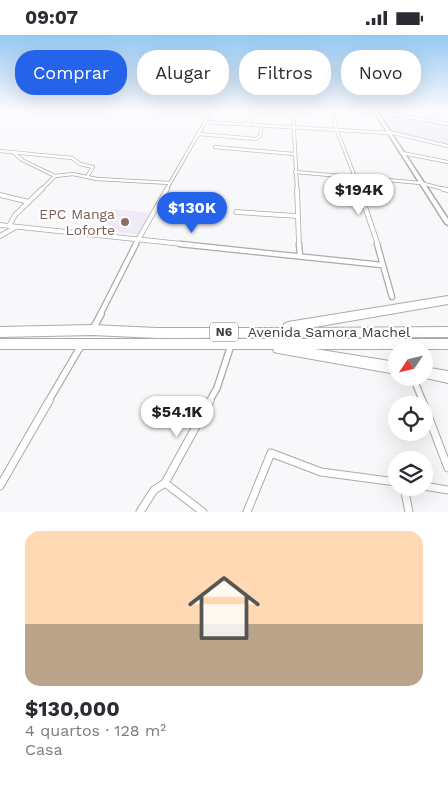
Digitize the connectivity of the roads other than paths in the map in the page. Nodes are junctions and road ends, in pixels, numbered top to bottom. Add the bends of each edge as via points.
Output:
1 (261, 132) edge
2 (294, 132) edge
3 (338, 132) edge
4 (370, 132) edge
5 (389, 133) junction
6 (199, 134) joint
7 (448, 146) edge
8 (214, 147) dead end
9 (0, 151) edge
10 (13, 152) junction
11 (402, 153) junction
12 (294, 154) junction
13 (448, 161) edge
14 (295, 172) junction
15 (88, 175) junction
16 (55, 176) junction
17 (354, 177) junction
18 (170, 183) junction
19 (421, 183) junction
20 (448, 189) edge
21 (0, 195) edge
22 (29, 202) junction
23 (236, 212) dead end
24 (297, 217) junction
25 (448, 223) edge
26 (0, 225) edge
27 (9, 226) junction
28 (15, 227) junction
29 (0, 235) edge
30 (139, 238) junction
31 (300, 256) junction
32 (382, 265) junction
33 (392, 297) dead end
34 (448, 300) edge
35 (92, 330) junction
36 (271, 331) junction
37 (0, 332) edge
38 (448, 332) edge
39 (82, 343) junction
40 (231, 343) junction
41 (0, 344) edge
42 (254, 344) junction
43 (448, 344) edge
44 (388, 367) edge
45 (433, 374) edge
46 (448, 377) edge
47 (433, 429) edge
48 (448, 468) edge
49 (388, 481) edge
50 (165, 483) junction
51 (0, 486) edge
52 (433, 488) edge
53 (448, 490) edge
54 (406, 496) edge
55 (140, 512) edge
56 (203, 512) edge
57 (247, 512) edge
58 (409, 512) edge

1 - 6 street via 256,139
2 - 12 street
3 - 17 street
4 - 5 street
5 - 7 street
5 - 11 main road
6 - 18 street
8 - 12 street
9 - 10 street
10 - 15 street via 72,158 80,165 93,167
10 - 16 street via 20,161
11 - 13 street
11 - 19 main road
12 - 14 street
14 - 17 street
14 - 24 street
15 - 16 street
15 - 18 street via 97,179
16 - 22 street
17 - 19 street
17 - 32 street
18 - 30 street
19 - 20 street
19 - 25 main road
21 - 22 street
22 - 27 street
23 - 24 street
24 - 31 street
26 - 27 street
27 - 28 street
28 - 29 street
28 - 30 street
30 - 31 street
30 - 35 street
31 - 32 street
32 - 33 street
34 - 36 highway
35 - 36 highway, Avenida Samora Machel / N6 via 157,333
35 - 37 highway, Avenida Samora Machel / N6
36 - 38 highway, Avenida Samora Machel / N6
39 - 40 highway, Avenida Samora Machel / N6
39 - 41 highway, Avenida Samora Machel / N6
39 - 51 street
40 - 42 highway, Avenida Samora Machel / N6
40 - 50 street via 216,387
42 - 43 highway, Avenida Samora Machel / N6
42 - 44 highway
45 - 46 highway
47 - 48 street
49 - 57 street via 320,472 271,453
50 - 55 street via 154,489
50 - 56 street
52 - 53 street
54 - 58 street

